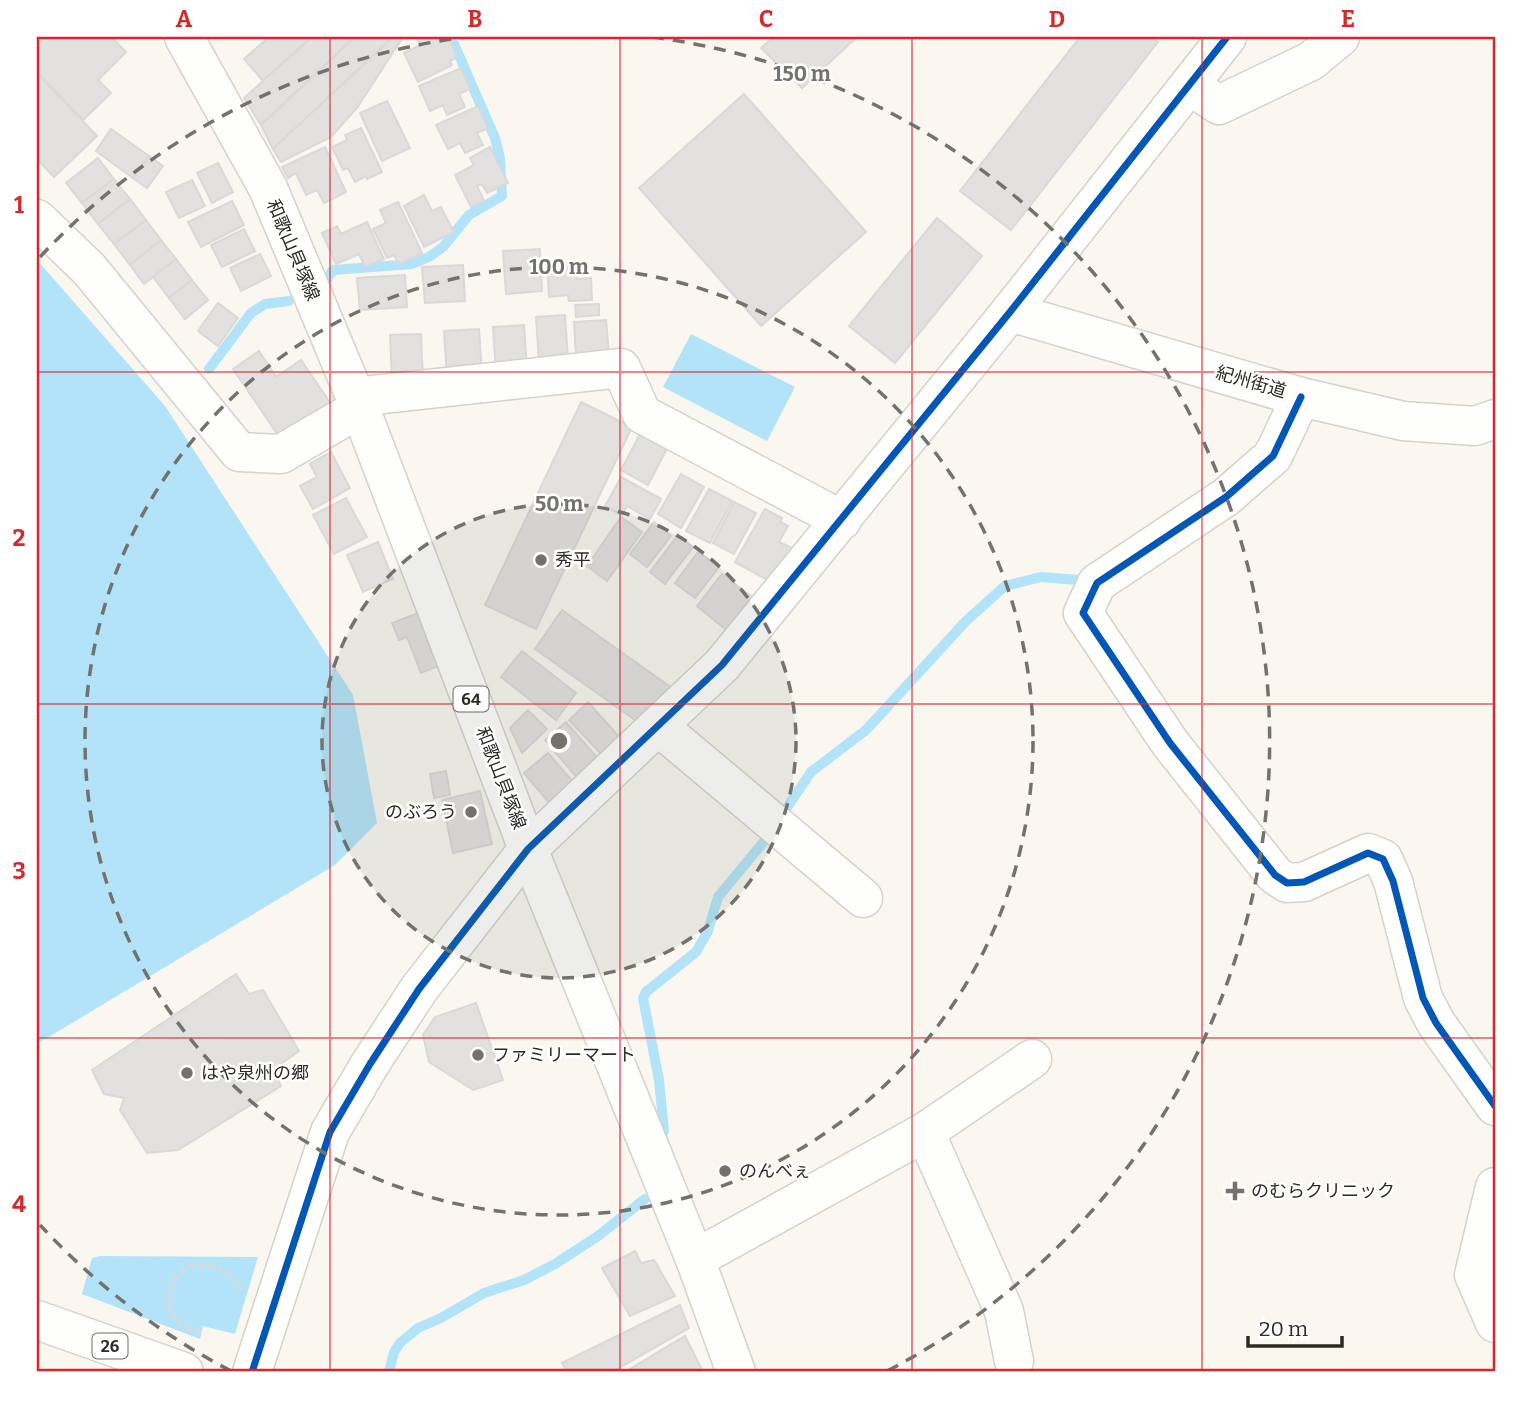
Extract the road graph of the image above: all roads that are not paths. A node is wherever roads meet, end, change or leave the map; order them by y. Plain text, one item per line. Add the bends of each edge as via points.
1 (184, 37) edge
2 (1227, 37) edge
3 (1340, 37) edge
4 (1189, 85) junction
5 (37, 219) edge
6 (1010, 312) junction
7 (1301, 397) junction
8 (357, 402) junction
9 (1495, 419) edge
10 (842, 520) junction
11 (658, 726) junction
12 (528, 849) junction
13 (863, 898) dead end
14 (1032, 1059) dead end
15 (1495, 1105) edge
16 (925, 1132) junction
17 (1495, 1187) edge
18 (695, 1259) junction
19 (37, 1320) edge
20 (1495, 1323) edge
21 (1014, 1362) dead end
22 (184, 1372) edge
23 (252, 1372) edge
24 (736, 1372) edge

1 - 8 main road, 和歌山貝塚線 / 64 via 268,188
2 - 4 main road
3 - 4 main road via 1311,61 1219,105
4 - 6 main road
5 - 8 main road via 89,269 239,452 281,454
6 - 7 main road, 紀州街道
6 - 10 main road
7 - 9 main road, 紀州街道 via 1403,421 1475,426
7 - 15 main road via 1273,456 1226,497 1097,583 1083,613 1170,743 1275,875 1287,883 1304,883 1368,853 1383,859 1393,881 1423,998
8 - 10 main road via 621,368 642,414
8 - 12 main road, 和歌山貝塚線 / 64
10 - 11 main road via 722,665
11 - 12 main road
11 - 13 main road
12 - 18 main road, 和歌山貝塚線 / 64
12 - 23 main road via 419,989 330,1132
14 - 16 main road
16 - 18 main road
16 - 21 main road via 1004,1311
17 - 20 main road via 1474,1275
18 - 24 main road, 和歌山貝塚線 / 64
19 - 22 main road, 26

